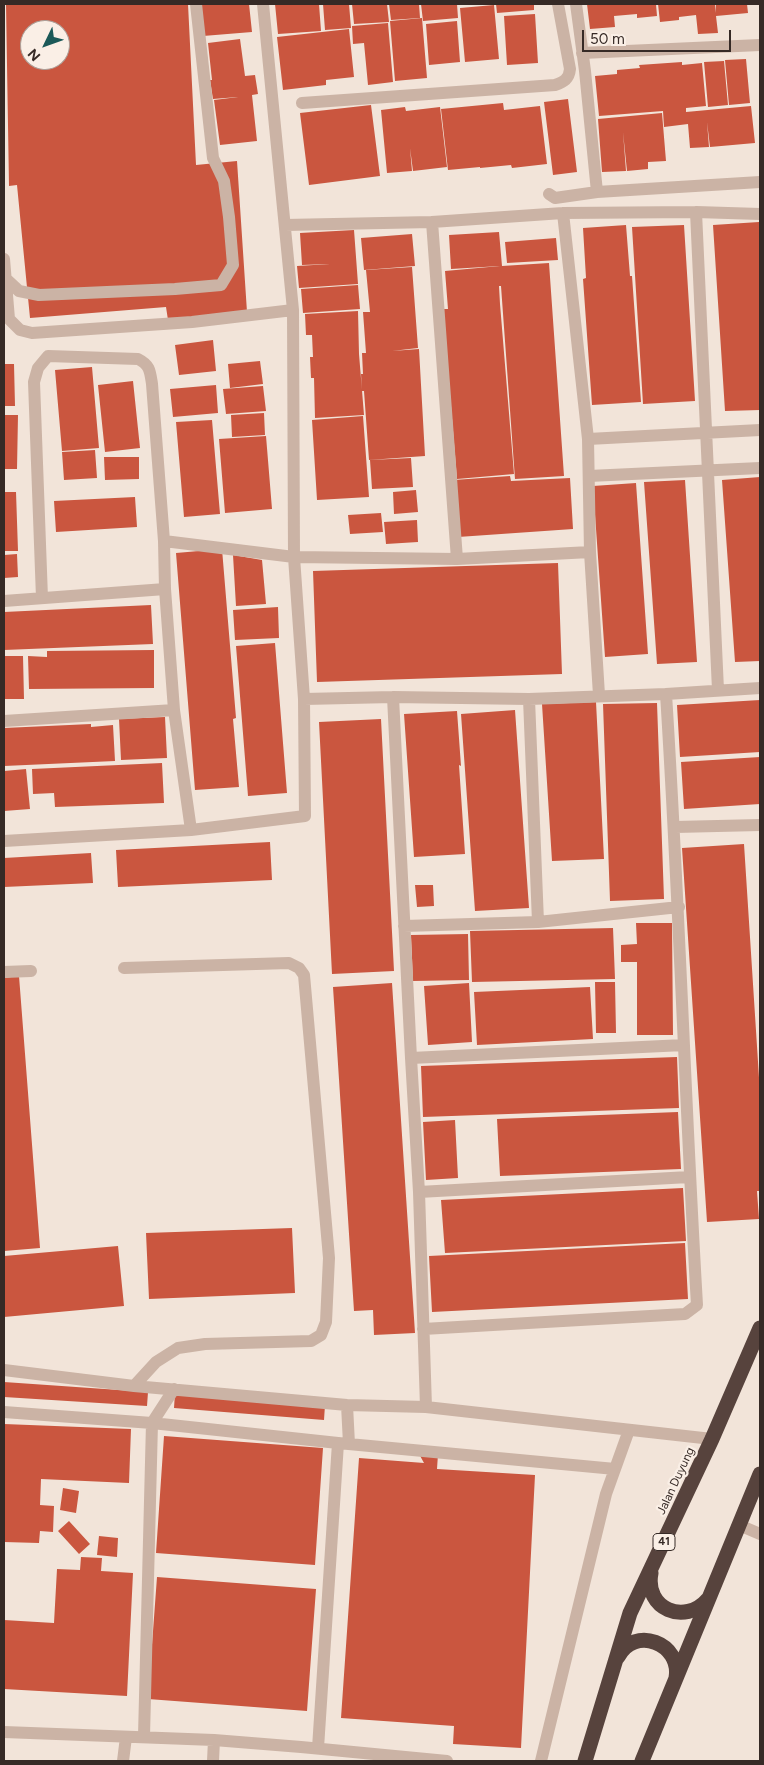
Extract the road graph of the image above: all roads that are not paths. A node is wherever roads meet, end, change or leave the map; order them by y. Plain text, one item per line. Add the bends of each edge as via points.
1 (196, 4) edge
2 (263, 4) edge
3 (558, 4) edge
4 (576, 4) edge
5 (760, 45) edge
6 (582, 53) junction
7 (302, 103) dead end
8 (760, 182) edge
9 (597, 192) junction
10 (549, 194) dead end
11 (696, 212) junction
12 (564, 213) junction
13 (760, 214) edge
14 (432, 222) junction
15 (285, 225) junction
16 (4, 259) edge
17 (6, 278) junction
18 (293, 310) junction
19 (760, 430) edge
20 (706, 431) junction
21 (588, 439) junction
22 (760, 468) edge
23 (708, 470) junction
24 (589, 476) junction
25 (164, 541) junction
26 (590, 552) junction
27 (294, 557) junction
28 (457, 559) junction
29 (165, 589) junction
30 (42, 598) junction
31 (4, 600) edge
32 (760, 688) edge
33 (718, 690) junction
34 (666, 694) junction
35 (599, 695) junction
36 (393, 697) junction
37 (304, 698) junction
38 (529, 699) junction
39 (174, 710) junction
40 (4, 722) edge
41 (760, 825) edge
42 (675, 827) junction
43 (191, 830) junction
44 (4, 841) edge
45 (679, 907) junction
46 (538, 922) junction
47 (404, 926) junction
48 (124, 968) dead end
49 (32, 971) dead end
50 (4, 972) edge
51 (684, 1045) junction
52 (411, 1058) junction
53 (689, 1177) junction
54 (419, 1192) junction
55 (760, 1328) edge
56 (423, 1329) junction
57 (4, 1370) edge
58 (134, 1386) junction
59 (174, 1389) junction
60 (347, 1405) junction
61 (426, 1407) junction
62 (4, 1412) edge
63 (152, 1423) junction
64 (629, 1430) junction
65 (712, 1439) junction
66 (344, 1444) junction
67 (615, 1469) junction
68 (760, 1474) edge
69 (739, 1525) junction
70 (760, 1534) edge
71 (651, 1570) junction
72 (711, 1590) junction
73 (616, 1663) junction
74 (675, 1682) junction
75 (4, 1732) edge
76 (144, 1736) junction
77 (126, 1738) junction
78 (214, 1740) junction
79 (318, 1748) junction
80 (123, 1761) edge
81 (213, 1761) edge
82 (447, 1761) edge
83 (541, 1761) edge
84 (585, 1761) edge
85 (642, 1761) edge

1 - 17 street via 213,158 224,182 229,217 233,265 221,285 39,295 20,291
2 - 15 street
3 - 7 street via 570,70 564,82
4 - 6 street
5 - 6 street
6 - 9 street
8 - 9 street
9 - 10 street via 555,198
11 - 12 street
11 - 13 street
11 - 20 street
12 - 14 street
12 - 21 street
14 - 15 street
14 - 28 street
15 - 18 street
16 - 17 street
17 - 18 street via 9,319 20,330 32,334 192,322
18 - 27 street
19 - 20 street
20 - 21 street
20 - 23 street
21 - 24 street
22 - 23 street
23 - 24 street
23 - 33 street
24 - 26 street
25 - 27 street
25 - 29 street
25 - 30 street via 150,368 138,359 48,356 38,368 34,382
26 - 28 street
26 - 35 street
27 - 28 street
27 - 37 street
29 - 30 street
29 - 39 street
30 - 31 street
32 - 33 street
33 - 34 street
34 - 35 street
34 - 42 street
35 - 38 street
36 - 37 street
36 - 38 street
36 - 47 street
37 - 43 street via 305,816
38 - 46 street
39 - 40 street
39 - 43 street
41 - 42 street
42 - 45 street
43 - 44 street
45 - 46 street
45 - 51 street
46 - 47 street
47 - 52 street
48 - 58 street via 289,962 304,975 330,1258 326,1322 320,1335 311,1341 205,1344 178,1348 156,1362
49 - 50 street
51 - 52 street
51 - 53 street
52 - 54 street
53 - 54 street
53 - 56 street via 697,1305 685,1314
54 - 56 street
55 - 65 highway, Jalan Duyung / 41
56 - 61 street
57 - 58 street
58 - 59 street
59 - 60 street
59 - 63 street
60 - 61 street
60 - 66 street
61 - 64 street
62 - 63 street
63 - 66 street
63 - 76 street
64 - 65 street
64 - 67 street
65 - 71 highway, Jalan Duyung / 41
66 - 67 street
66 - 79 street
67 - 83 street via 606,1494
68 - 69 highway
69 - 70 street
69 - 72 highway
71 - 72 highway via 653,1595 671,1612 681,1613 700,1607
71 - 73 highway, Jalan Duyung / 41 via 630,1613
72 - 74 highway
73 - 74 highway via 627,1646 636,1641 657,1642 672,1654 677,1672
73 - 84 highway, Jalan Duyung / 41
74 - 85 highway
75 - 77 street
76 - 77 street
76 - 78 street
77 - 80 street
78 - 79 street
78 - 81 street
79 - 82 street

